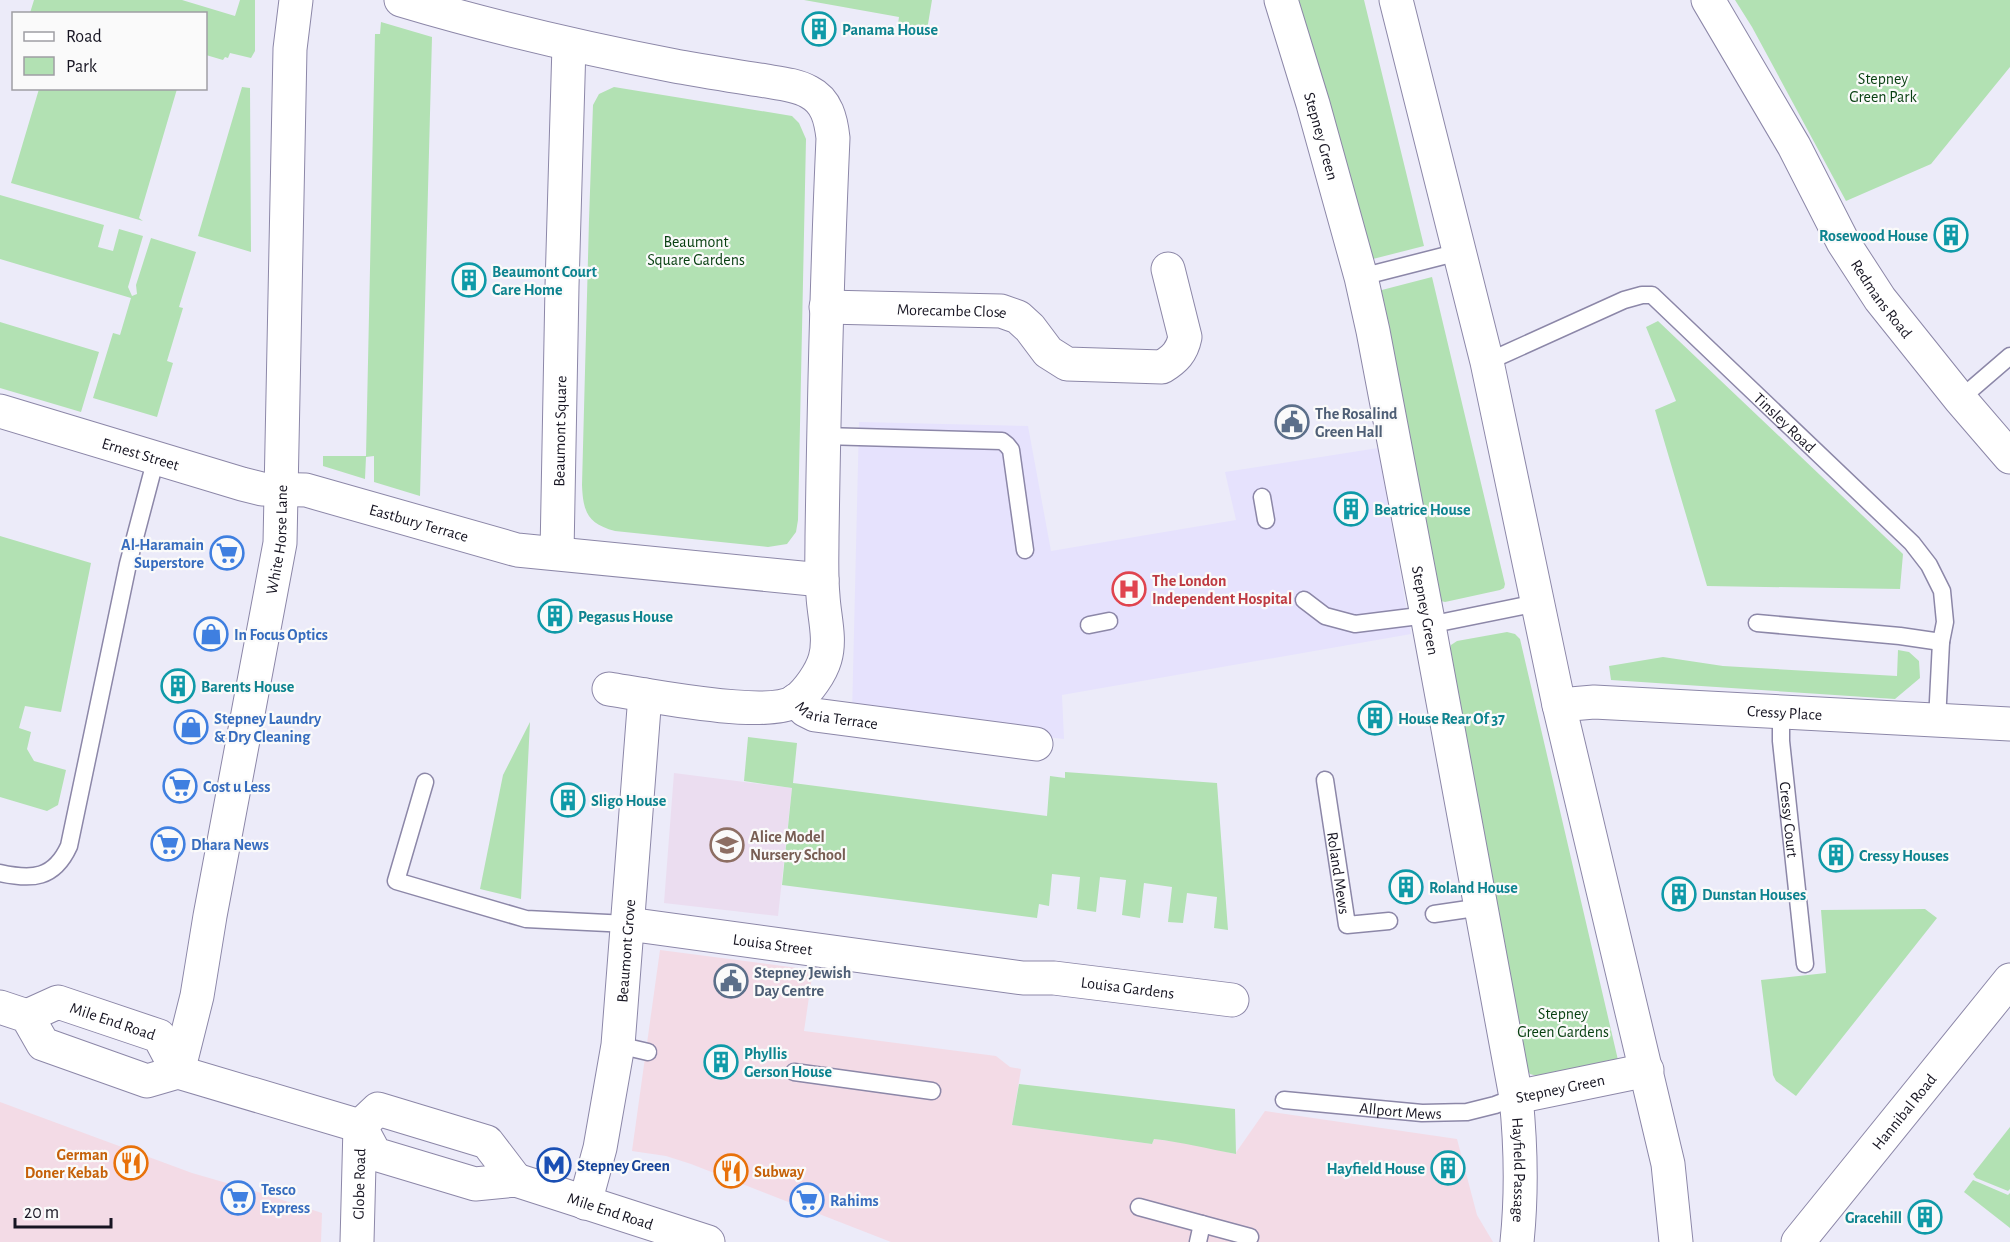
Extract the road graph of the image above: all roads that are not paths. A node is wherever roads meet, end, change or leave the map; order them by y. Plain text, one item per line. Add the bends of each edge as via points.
1 (296, 0) edge
2 (401, 0) edge
3 (1281, 0) edge
4 (1396, 0) edge
5 (1708, 0) edge
6 (569, 45) junction
7 (1459, 252) junction
8 (1168, 269) dead end
9 (1361, 277) junction
10 (826, 307) junction
11 (2010, 356) edge
12 (1487, 362) junction
13 (1960, 399) junction
14 (0, 411) edge
15 (823, 436) junction
16 (2010, 457) edge
17 (156, 458) junction
18 (283, 489) junction
19 (1262, 497) dead end
20 (1266, 520) dead end
21 (1025, 550) dead end
22 (557, 553) junction
23 (822, 580) junction
24 (1304, 600) dead end
25 (1537, 603) junction
26 (1428, 620) junction
27 (1109, 621) dead end
28 (1757, 623) dead end
29 (1089, 626) dead end
30 (1941, 642) junction
31 (609, 689) dead end
32 (645, 694) junction
33 (796, 700) junction
34 (1559, 705) junction
35 (1780, 712) junction
36 (1937, 721) junction
37 (2010, 724) edge
38 (1036, 744) dead end
39 (1325, 780) dead end
40 (424, 782) dead end
41 (0, 873) edge
42 (1482, 907) junction
43 (1434, 914) dead end
44 (1389, 921) dead end
45 (628, 924) junction
46 (1805, 964) dead end
47 (1023, 978) joint
48 (2010, 980) edge
49 (1232, 1000) dead end
50 (14, 1011) edge
51 (1647, 1070) junction
52 (178, 1072) junction
53 (794, 1072) dead end
54 (932, 1091) dead end
55 (1516, 1097) junction
56 (1284, 1100) dead end
57 (360, 1126) junction
58 (516, 1180) junction
59 (585, 1203) junction
60 (1139, 1207) dead end
61 (1202, 1224) junction
62 (1250, 1237) dead end
63 (357, 1242) edge
64 (708, 1242) edge
65 (1198, 1242) edge
66 (1517, 1242) edge
67 (1676, 1242) edge
68 (1798, 1242) edge

1 - 18 main road, White Horse Lane via 290,49
2 - 6 main road
3 - 9 main road, Stepney Green
4 - 7 main road
5 - 13 main road, Redmans Road via 1794,146 1849,252 1880,299
6 - 10 main road via 792,86 810,92 823,103 833,138
6 - 22 main road, Beaumont Square
7 - 9 lane
7 - 12 main road
8 - 10 main road, Morecambe Close via 1185,337 1175,358 1162,367 1067,364 1048,352 1018,318 1001,311
9 - 26 main road, Stepney Green
10 - 15 main road
11 - 13 lane
12 - 25 main road
12 - 30 lane, Tinsley Road via 1624,300 1652,296 1912,543 1942,591 1945,622
13 - 16 main road, Redmans Road
14 - 17 main road, Ernest Street
15 - 21 lane via 1002,441 1011,450
15 - 23 main road
17 - 18 main road, Ernest Street via 262,489
17 - 41 lane via 128,564 69,846 62,860 43,874
18 - 22 main road, Eastbury Terrace via 306,490 509,549
18 - 52 main road, White Horse Lane via 280,543 269,608 197,996
19 - 20 lane
22 - 23 main road
23 - 33 main road via 825,659 811,685
24 - 26 lane via 1325,616 1355,624
25 - 26 lane
25 - 34 main road
26 - 42 main road, Stepney Green
27 - 29 lane
28 - 30 lane
30 - 36 lane, Tinsley Road
31 - 32 main road, Maria Terrace
32 - 33 main road, Maria Terrace via 760,709
32 - 45 main road, Beaumont Grove
33 - 38 main road, Maria Terrace via 815,715
34 - 35 main road, Cressy Place via 1594,702
34 - 51 main road
35 - 36 main road, Cressy Place
35 - 46 lane, Cressy Court
36 - 37 main road, Cressy Place
39 - 44 lane, Roland Mews via 1347,925
40 - 45 lane via 396,881 526,919
42 - 43 lane
42 - 55 main road, Stepney Green
45 - 47 main road, Louisa Street
45 - 59 main road, Beaumont Grove via 633,1049
47 - 49 main road, Louisa Gardens via 1054,978
48 - 68 main road, Hannibal Road
50 - 52 main road, Mile End Road via 43,1044 53,1048 147,1081
50 - 52 main road, Mile End Road via 58,1002 159,1036
51 - 55 main road, Stepney Green
51 - 67 main road via 1668,1164
52 - 57 main road
53 - 54 lane
55 - 56 lane, Allport Mews via 1467,1112 1422,1113
55 - 66 main road, Hayfield Passage via 1521,1185
57 - 58 main road, Mile End Road via 375,1154 475,1184
57 - 58 main road via 378,1109 488,1142
57 - 63 main road, Globe Road
58 - 59 main road, Mile End Road
59 - 64 main road, Mile End Road
60 - 61 lane
61 - 62 lane
61 - 65 lane

